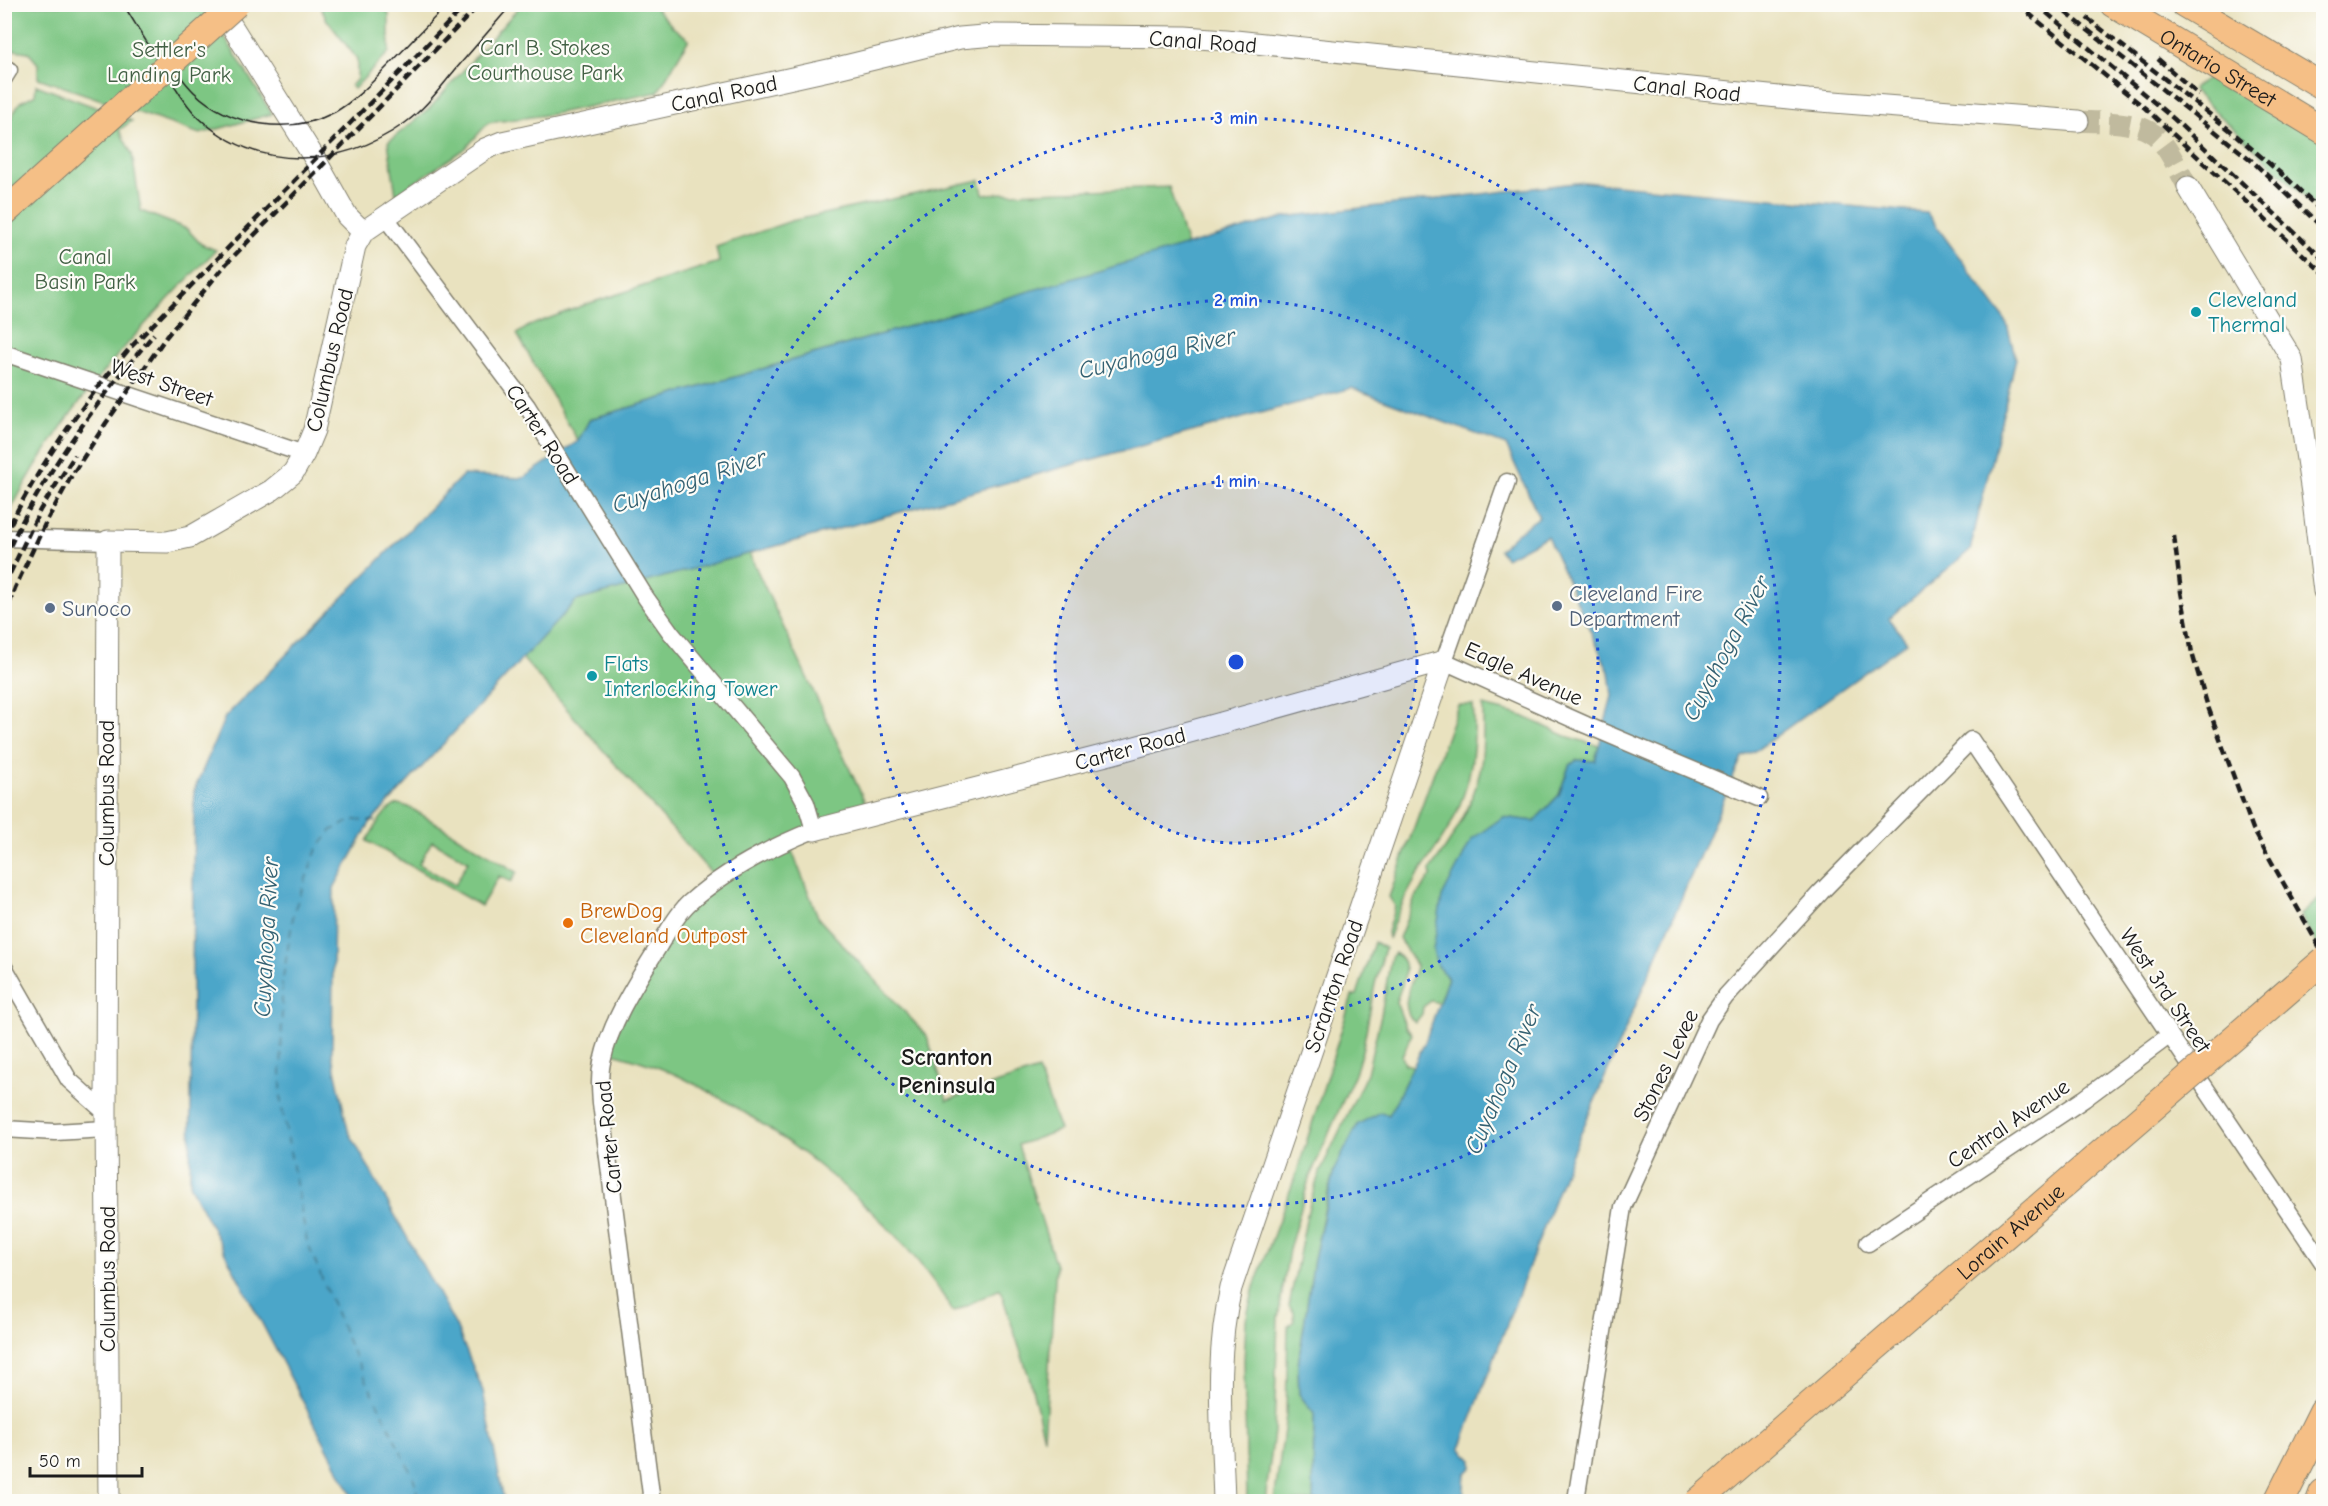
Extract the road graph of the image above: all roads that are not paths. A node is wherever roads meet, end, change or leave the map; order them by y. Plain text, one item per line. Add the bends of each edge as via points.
1 (218, 4) edge
2 (236, 4) edge
3 (2113, 4) edge
4 (2184, 4) edge
5 (2324, 87) edge
6 (2078, 121) tunnel mouth
7 (2324, 131) edge
8 (2188, 187) tunnel mouth
9 (4, 213) edge
10 (386, 218) junction
11 (363, 232) junction
12 (4, 352) edge
13 (304, 454) junction
14 (1507, 482) dead end
15 (4, 538) edge
16 (108, 541) junction
17 (2324, 591) edge
18 (1444, 661) junction
19 (1971, 740) joint
20 (1759, 798) dead end
21 (814, 830) junction
22 (2324, 960) edge
23 (4, 967) edge
24 (2170, 1035) junction
25 (106, 1121) junction
26 (4, 1129) edge
27 (1868, 1243) dead end
28 (2324, 1264) edge
29 (2324, 1412) edge
30 (2324, 1494) edge
31 (1576, 1500) dead end
32 (109, 1502) edge
33 (652, 1502) edge
34 (1224, 1502) edge
35 (1697, 1502) edge
36 (2279, 1502) edge
37 (2321, 1502) edge

1 - 11 street via 347,216
2 - 9 main road, bridge
3 - 7 main road, Ontario Street
4 - 5 main road, Ontario Street
6 - 10 street, Canal Road via 1808,100 1226,40 995,35 960,38 502,142 485,149
8 - 17 street via 2292,359
10 - 11 street, Canal Road
10 - 21 street, Carter Road via 528,406 671,633 792,777
11 - 13 street, Columbus Road via 355,246 314,429
12 - 13 street, West Street
13 - 16 street, Columbus Road via 293,473 272,490 190,537 167,542
14 - 18 street, Scranton Road
15 - 16 street
16 - 25 street, Columbus Road
18 - 20 street, Eagle Avenue
18 - 21 street, Carter Road via 1114,753
18 - 34 street, Scranton Road via 1231,1288 1221,1348
19 - 24 street, West 3rd Street
19 - 31 street, Stones Levee via 1821,892 1726,996 1709,1020 1623,1207
21 - 33 street, Carter Road via 746,861 688,904 616,1021 602,1061 601,1103
22 - 35 main road, Lorain Avenue, bridge
23 - 25 street via 69,1080
24 - 27 street, Central Avenue via 2084,1099
24 - 28 street, West 3rd Street
25 - 26 street via 54,1132
25 - 32 street, Columbus Road
29 - 36 highway
30 - 37 highway

